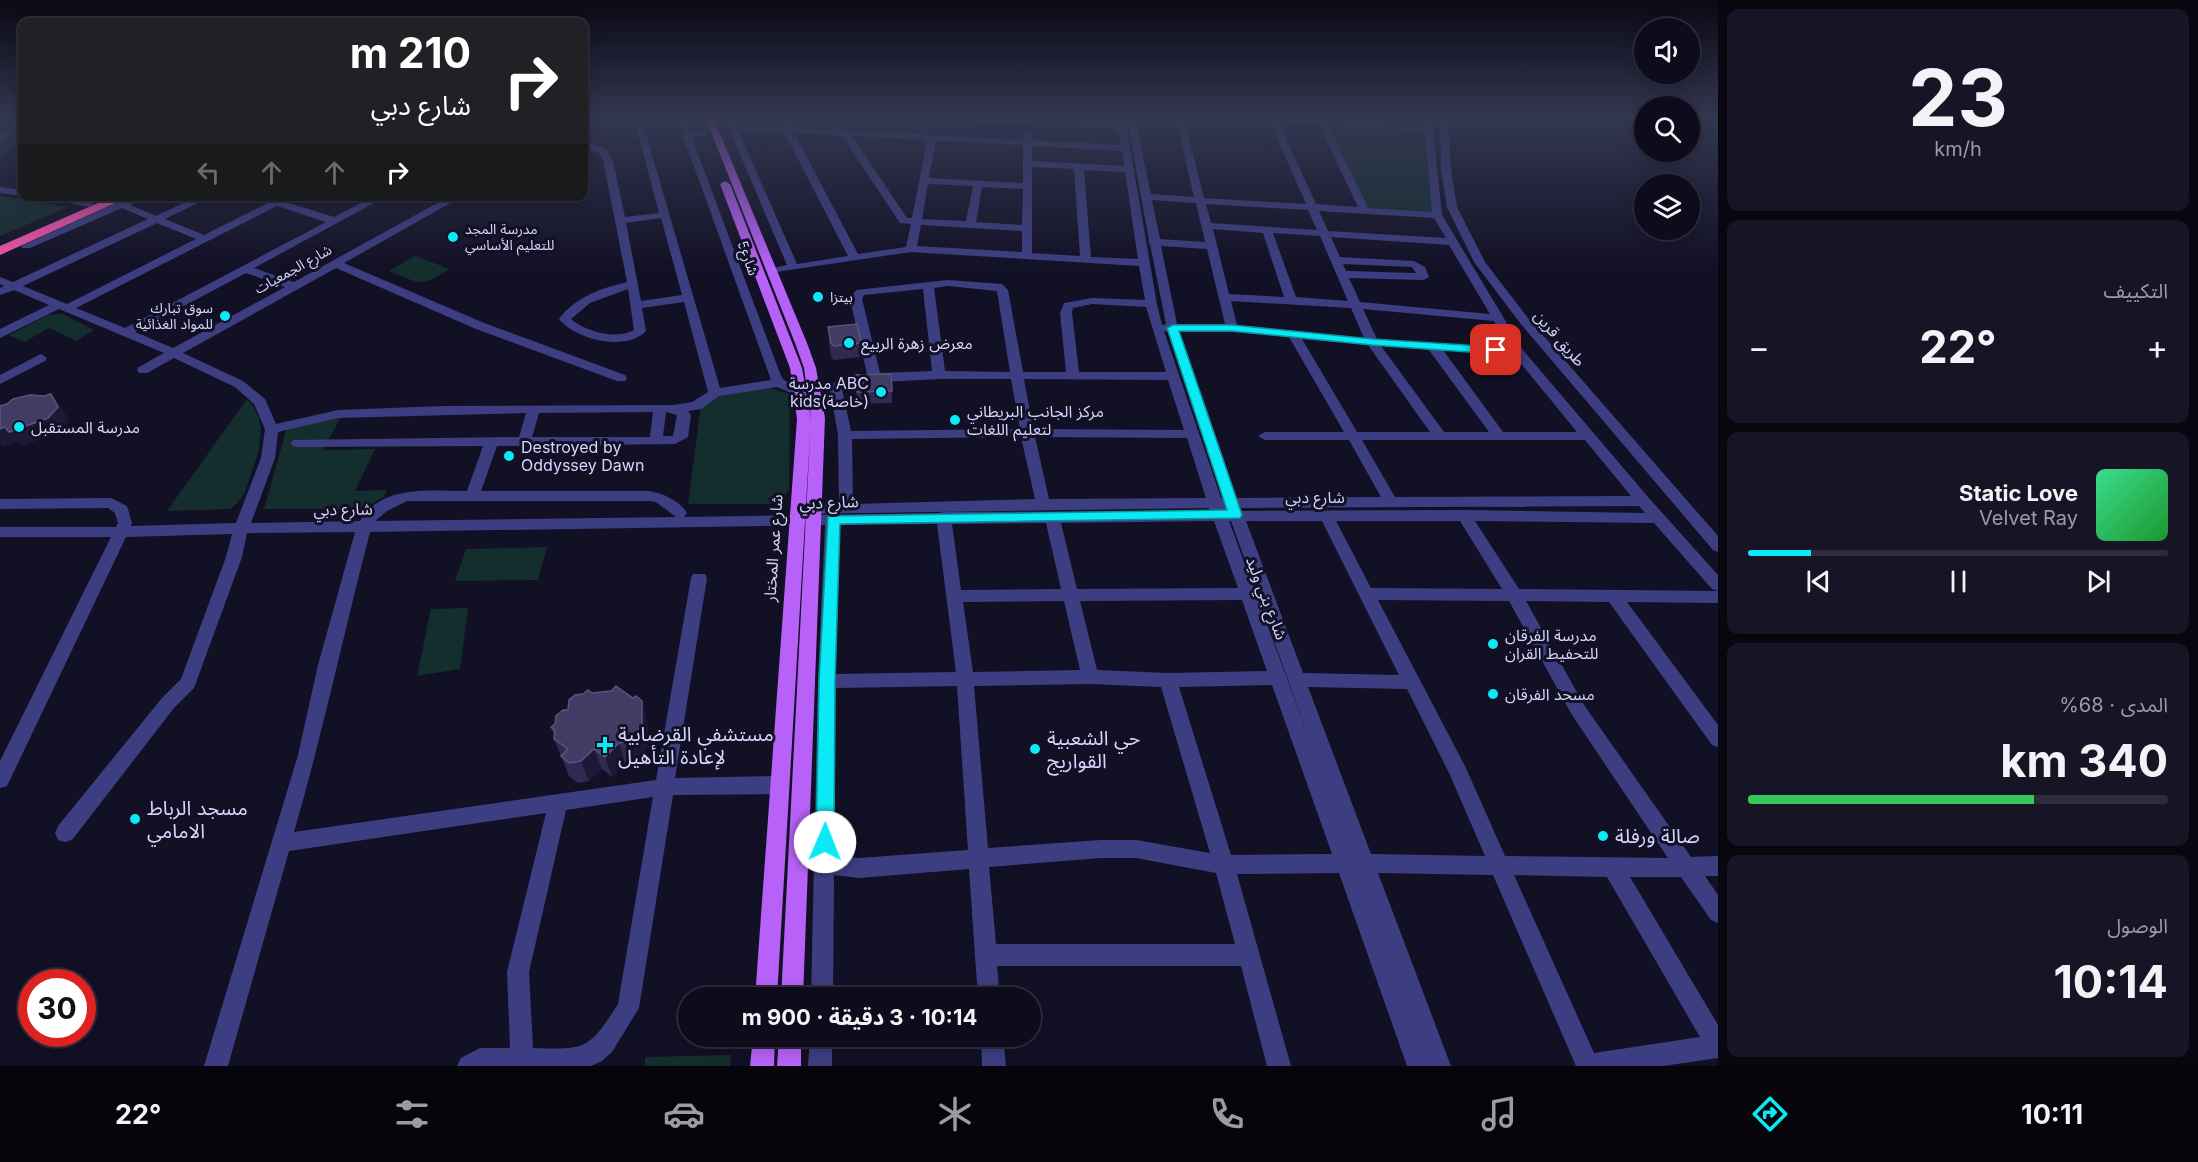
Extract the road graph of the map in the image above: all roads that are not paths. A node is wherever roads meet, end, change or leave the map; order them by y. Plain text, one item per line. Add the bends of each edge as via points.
1 (609, 169) edge
2 (652, 169) edge
3 (699, 169) edge
4 (722, 169) edge
5 (726, 169) edge
6 (750, 169) edge
7 (809, 169) edge
8 (869, 169) edge
9 (926, 169) edge
10 (1028, 169) edge
11 (1078, 169) edge
12 (1123, 169) edge
13 (1129, 169) joint
14 (1139, 169) edge
15 (1192, 169) edge
16 (1295, 169) edge
17 (1345, 169) edge
18 (1433, 169) edge
19 (1447, 169) edge
20 (924, 181) junction
21 (978, 184) junction
22 (1028, 186) junction
23 (0, 190) edge
24 (18, 192) edge
25 (1147, 197) junction
26 (1200, 200) junction
27 (71, 201) edge
28 (96, 201) edge
29 (124, 201) edge
30 (196, 201) edge
31 (270, 201) edge
32 (373, 201) edge
33 (451, 201) edge
34 (457, 201) edge
35 (276, 203) junction
36 (89, 204) junction
37 (1312, 207) junction
38 (1364, 210) junction
39 (664, 215) junction
40 (1437, 215) junction
41 (155, 220) junction
42 (335, 221) junction
43 (619, 221) junction
44 (916, 221) junction
45 (970, 224) junction
46 (1207, 226) junction
47 (1028, 228) junction
48 (1267, 230) junction
49 (1323, 233) junction
50 (204, 239) junction
51 (1153, 242) junction
52 (1453, 242) junction
53 (0, 243) edge
54 (26, 246) dead end
55 (1211, 246) junction
56 (911, 249) junction
57 (0, 251) edge
58 (1027, 255) junction
59 (855, 258) junction
60 (1086, 258) junction
61 (1336, 260) junction
62 (340, 261) junction
63 (1144, 262) junction
64 (793, 267) junction
65 (245, 269) junction
66 (773, 271) junction
67 (1342, 274) junction
68 (0, 280) edge
69 (633, 284) junction
70 (928, 285) junction
71 (294, 286) junction
72 (5, 294) edge
73 (1224, 297) junction
74 (688, 298) junction
75 (1291, 300) junction
76 (1151, 304) junction
77 (636, 305) junction
78 (1356, 305) junction
79 (63, 306) junction
80 (1497, 318) junction
81 (1165, 328) junction
82 (1232, 328) junction
83 (126, 332) junction
84 (0, 334) edge
85 (1294, 335) junction
86 (1372, 342) junction
87 (1432, 346) junction
88 (174, 352) junction
89 (1518, 352) junction
90 (41, 358) dead end
91 (143, 370) dead end
92 (874, 375) junction
93 (939, 375) junction
94 (1073, 375) junction
95 (1016, 376) junction
96 (1173, 376) junction
97 (621, 378) dead end
98 (0, 380) edge
99 (778, 383) junction
100 (715, 393) junction
101 (801, 393) junction
102 (668, 409) junction
103 (534, 410) junction
104 (272, 429) junction
105 (1027, 433) junction
106 (1191, 434) junction
107 (845, 435) junction
108 (1265, 436) dead end
109 (1499, 436) junction
110 (1590, 436) junction
111 (1353, 437) junction
112 (1441, 437) junction
113 (656, 441) junction
114 (524, 442) junction
115 (298, 443) dead end
116 (491, 443) junction
117 (472, 496) junction
118 (1643, 501) junction
119 (1391, 503) junction
120 (0, 504) edge
121 (1216, 509) junction
122 (1047, 510) junction
123 (1234, 510) junction
124 (680, 513) junction
125 (840, 514) junction
126 (814, 515) junction
127 (1326, 515) junction
128 (1464, 515) junction
129 (798, 516) junction
130 (944, 518) junction
131 (1658, 518) junction
132 (366, 522) junction
133 (242, 523) junction
134 (0, 524) edge
135 (123, 528) junction
136 (0, 532) edge
137 (1718, 546) edge
138 (699, 578) dead end
139 (1718, 585) edge
140 (1247, 594) junction
141 (1368, 594) junction
142 (1514, 595) junction
143 (953, 596) junction
144 (1069, 596) junction
145 (1613, 596) junction
146 (1718, 597) edge
147 (1090, 677) junction
148 (965, 678) junction
149 (1277, 678) junction
150 (1168, 680) junction
151 (1298, 680) junction
152 (827, 681) junction
153 (1412, 682) junction
154 (1718, 739) edge
155 (0, 780) edge
156 (780, 785) junction
157 (665, 787) junction
158 (558, 802) junction
159 (66, 833) dead end
160 (280, 843) junction
161 (977, 859) junction
162 (1353, 862) junction
163 (1499, 864) junction
164 (825, 865) junction
165 (1224, 865) junction
166 (1718, 866) edge
167 (1688, 867) junction
168 (1613, 868) junction
169 (1718, 913) edge
170 (987, 955) junction
171 (1248, 955) junction
172 (767, 987) edge
173 (793, 987) edge
174 (822, 987) edge
175 (989, 987) edge
176 (1718, 1046) edge
177 (763, 1047) edge
178 (790, 1047) edge
179 (821, 1047) edge
180 (993, 1047) edge
181 (522, 1059) junction
182 (216, 1066) edge
183 (469, 1066) edge
184 (762, 1066) edge
185 (789, 1066) edge
186 (820, 1066) edge
187 (994, 1066) edge
188 (1279, 1066) edge
189 (1419, 1066) edge
190 (1439, 1066) edge
191 (1588, 1066) edge

1 - 43 street
2 - 39 street
3 - 99 street, شارع5
4 - 101 main road, شارع عمر المختار via 788,344
5 - 66 main road
6 - 64 street
7 - 59 street
8 - 44 street via 904,221
9 - 20 street
10 - 22 street
11 - 60 street
12 - 13 street
13 - 63 street, شارع بني وليد
14 - 25 street, شارع بني وليد
15 - 26 street
16 - 37 street
17 - 38 street
18 - 40 street
19 - 137 street, طريق قرين via 1449,198 1456,218 1508,301
20 - 21 street
20 - 44 street
21 - 22 street
21 - 45 street
22 - 47 street
23 - 24 street
25 - 26 street
25 - 51 street, شارع بني وليد
26 - 37 street
26 - 46 street
27 - 36 street
28 - 36 highway
29 - 41 street
29 - 54 street
29 - 57 highway
30 - 41 street
31 - 35 street
32 - 42 street
33 - 62 street, شارع الجمعيات
34 - 62 street via 372,250
35 - 42 street
35 - 50 street
36 - 53 highway
37 - 38 street
37 - 49 street
38 - 40 street
39 - 43 street
39 - 74 street
40 - 52 street
41 - 50 street
41 - 72 street
42 - 65 street
43 - 69 street
44 - 45 street
44 - 56 street
45 - 47 street
46 - 48 street
46 - 55 street
47 - 58 street
48 - 49 street
48 - 75 street
49 - 52 street
49 - 61 street
50 - 79 street
51 - 55 street
51 - 81 street, شارع بني وليد
52 - 80 street
55 - 73 street
56 - 58 street
56 - 59 street
58 - 60 street
59 - 64 street
60 - 63 street
61 - 67 street
61 - 67 street via 1414,264 1420,267 1423,277
62 - 71 street, شارع الجمعيات
62 - 97 street via 480,326
63 - 76 street, شارع بني وليد
64 - 66 street
65 - 71 street
65 - 83 street
66 - 126 main road via 801,343 814,392 818,418
67 - 78 street
68 - 72 street
69 - 77 street
69 - 77 street via 605,291 565,319 575,327 625,338 640,331
70 - 92 street via 863,291 857,295
70 - 93 street
70 - 95 street via 993,284 1000,288
71 - 88 street, شارع الجمعيات
72 - 79 street
73 - 75 street
73 - 82 street
74 - 77 street
74 - 100 street
75 - 78 street
76 - 81 street, شارع بني وليد
76 - 94 street via 1092,301 1068,305
78 - 80 street
78 - 86 street
79 - 83 street
79 - 84 street
80 - 89 street
81 - 82 street
81 - 96 street, شارع بني وليد
81 - 123 street, شارع بني وليد
82 - 85 street
83 - 88 street
85 - 86 street
85 - 111 street
86 - 87 street
86 - 112 street
87 - 89 street
87 - 109 street
88 - 91 street, شارع الجمعيات
88 - 104 street via 251,392 266,411
89 - 110 street
90 - 98 street
92 - 93 street
92 - 107 street via 847,378 837,384
93 - 95 street
94 - 95 street
94 - 96 street
95 - 105 street
96 - 106 street, شارع بني وليد
99 - 100 street
99 - 101 street
100 - 102 street via 699,405
101 - 129 main road, شارع عمر المختار via 803,453
102 - 103 street
102 - 113 street
102 - 113 street via 684,415 681,437
103 - 104 street via 338,414
103 - 114 street
104 - 133 street via 268,458
105 - 106 street
105 - 107 street
105 - 122 street
106 - 121 street, شارع بني وليد
107 - 125 street
108 - 111 street
109 - 110 street
109 - 112 street
110 - 118 street
111 - 112 street
111 - 119 street
113 - 114 street
114 - 116 street
115 - 116 street
116 - 117 street
117 - 124 street via 650,496 660,498
117 - 132 street via 407,496 395,500
118 - 119 street, شارع دبي
118 - 131 street
119 - 123 street, شارع دبي
120 - 135 street via 111,503 122,510
121 - 122 street, شارع دبي
121 - 123 street, شارع دبي
121 - 140 street, شارع بني وليد
122 - 125 street, شارع دبي
122 - 130 street, شارع دبي
122 - 144 street
123 - 127 street, شارع دبي
123 - 151 street, شارع بني وليد
124 - 129 street, شارع دبي
124 - 132 street, شارع دبي
125 - 126 street, شارع دبي
125 - 130 street, شارع دبي
125 - 152 street
126 - 129 street, شارع دبي
126 - 173 main road
127 - 128 street, شارع دبي
127 - 141 street
128 - 131 street, شارع دبي
128 - 142 street
129 - 132 street, شارع دبي
129 - 156 main road, شارع عمر المختار
130 - 143 street
131 - 139 street
132 - 133 street, شارع دبي
132 - 160 street via 307,755
133 - 135 street, شارع دبي
133 - 159 street via 234,557 188,683
134 - 135 street, شارع دبي
135 - 136 street, شارع دبي
135 - 155 street
138 - 157 street
140 - 144 street
140 - 149 street, شارع بني وليد
141 - 142 street
141 - 153 street
142 - 145 street
142 - 167 street via 1578,710
143 - 144 street
143 - 148 street
144 - 147 street
145 - 146 street
145 - 154 street
147 - 148 street
147 - 150 street
148 - 152 street
148 - 161 street
149 - 150 street
149 - 162 street, شارع بني وليد
150 - 165 street
151 - 153 street
151 - 162 street, شارع بني وليد
152 - 164 street
153 - 163 street
156 - 157 street
156 - 172 main road, شارع عمر المختار
157 - 158 street
157 - 181 street via 628,1008 593,1053
158 - 160 street
158 - 181 street via 518,972
160 - 182 street
161 - 164 street via 859,868
161 - 165 street via 1136,849
161 - 170 street
162 - 163 street
162 - 165 street
162 - 189 street, شارع بني وليد
162 - 190 street, شارع بني وليد
163 - 168 street
163 - 191 street
164 - 174 street
165 - 171 street
166 - 167 street
167 - 168 street
167 - 169 street
168 - 176 street
170 - 171 street
170 - 175 street
171 - 188 street
176 - 191 street
177 - 184 main road
178 - 185 main road
179 - 186 street
180 - 187 street
181 - 183 street via 480,1060

